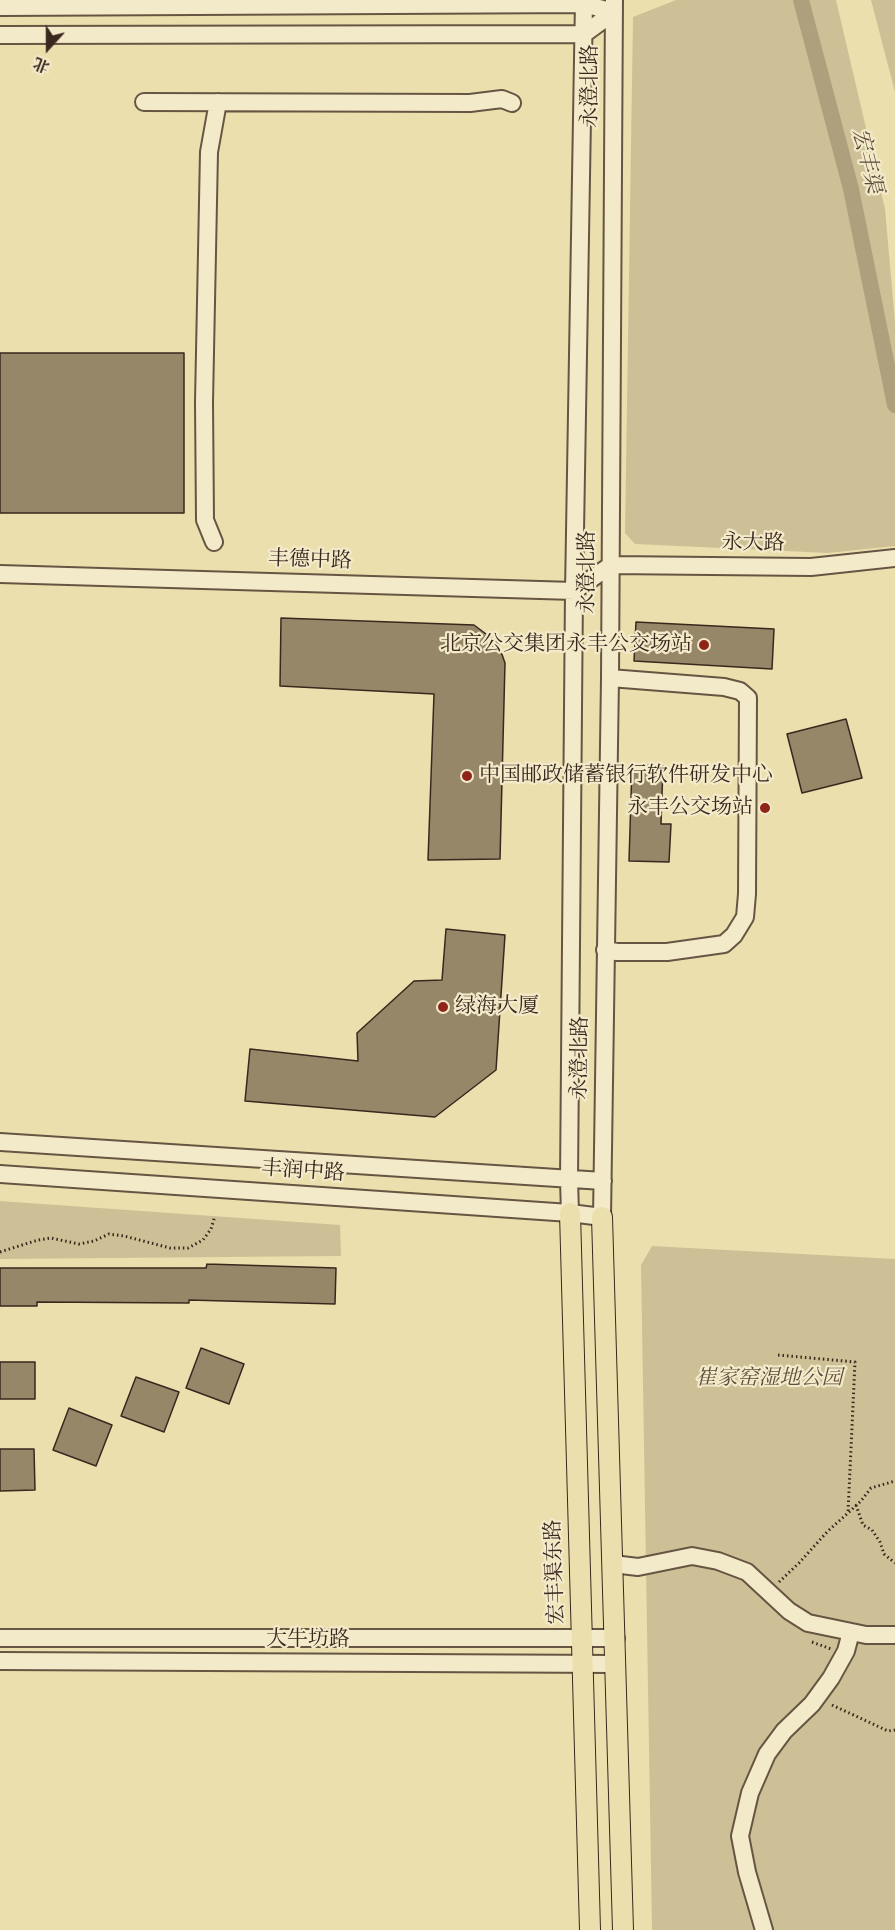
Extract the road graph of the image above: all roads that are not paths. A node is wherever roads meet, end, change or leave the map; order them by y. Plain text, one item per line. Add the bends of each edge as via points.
1 (584, 2) edge
2 (614, 6) edge
3 (0, 7) edge
4 (584, 34) junction
5 (0, 35) edge
6 (144, 102) dead end
7 (218, 102) junction
8 (512, 103) dead end
9 (214, 542) dead end
10 (894, 558) edge
11 (611, 565) junction
12 (0, 574) edge
13 (574, 591) junction
14 (610, 678) junction
15 (605, 950) junction
16 (0, 1142) edge
17 (0, 1174) edge
18 (569, 1180) junction
19 (603, 1181) junction
20 (570, 1213) junction
21 (602, 1217) junction
22 (613, 1564) junction
23 (851, 1632) junction
24 (895, 1635) edge
25 (0, 1638) edge
26 (615, 1638) junction
27 (583, 1639) junction
28 (0, 1661) edge
29 (582, 1664) junction
30 (616, 1664) junction
31 (590, 1930) edge
32 (623, 1930) edge
33 (764, 1930) edge

1 - 2 street
1 - 3 street
1 - 4 street, 永澄北路
2 - 4 street
2 - 11 street, 永澄北路
4 - 5 street
4 - 13 street, 永澄北路
6 - 7 street
7 - 8 street via 471,103 502,99
7 - 9 street via 209,152 204,402 205,520
10 - 11 street, 永大路 via 811,567
11 - 13 street
11 - 14 street, 永澄北路
12 - 13 street, 丰德中路
13 - 18 street, 永澄北路
14 - 15 street, 永澄北路
14 - 15 street via 724,687 740,691 748,698 747,894 745,917 724,944 667,952
15 - 19 street, 永澄北路
16 - 18 street, 丰润中路
17 - 20 street, 丰润中路
18 - 19 street, 丰润中路
18 - 20 street, 永澄北路
19 - 21 street, 永澄北路
20 - 21 street, 丰润中路
20 - 27 main road, 宏丰渠东路
21 - 22 main road
22 - 23 street via 638,1567 692,1556 718,1561 747,1572 808,1623
22 - 26 main road
23 - 24 street
23 - 33 street via 831,1678 767,1754 750,1793 740,1836
25 - 27 street, 大牛坊路
26 - 27 street, 大牛坊路
26 - 30 main road
27 - 29 main road, 宏丰渠东路
28 - 29 street, 大牛坊路
29 - 30 street, 大牛坊路
29 - 31 main road, 宏丰渠东路
30 - 32 main road

